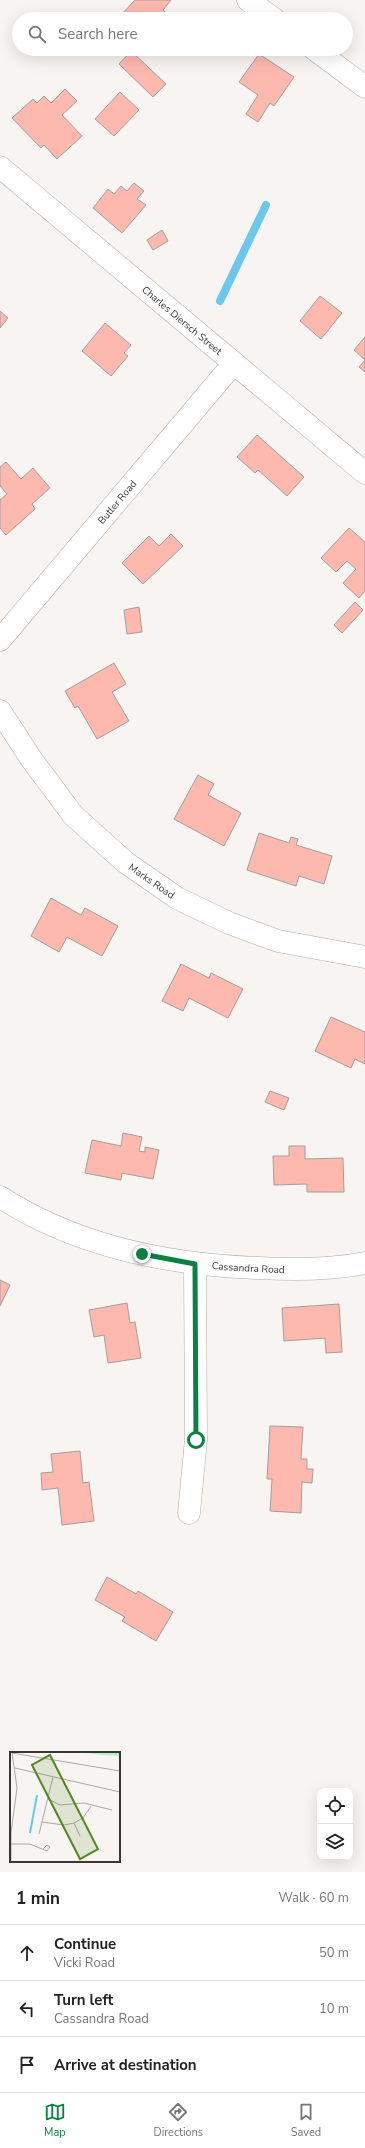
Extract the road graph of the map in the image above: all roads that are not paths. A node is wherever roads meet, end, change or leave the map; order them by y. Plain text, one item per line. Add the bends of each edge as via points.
1 (248, 0) edge
2 (264, 12) edge
3 (323, 56) edge
4 (365, 87) edge
5 (0, 166) edge
6 (234, 363) junction
7 (365, 473) edge
8 (0, 640) edge
9 (0, 711) edge
10 (365, 957) edge
11 (0, 1197) edge
12 (365, 1263) edge
13 (195, 1264) junction
14 (189, 1513) dead end

1 - 2 street
3 - 4 street
5 - 6 street, Charles Diersch Street
6 - 7 street, Charles Diersch Street
6 - 8 street, Butler Road
9 - 10 street, Marks Road via 73,815 125,862 177,898 229,923 278,940
11 - 13 street, Cassandra Road via 24,1212 82,1236 142,1254
12 - 13 street, Cassandra Road via 342,1268 299,1270
13 - 14 street via 196,1440

